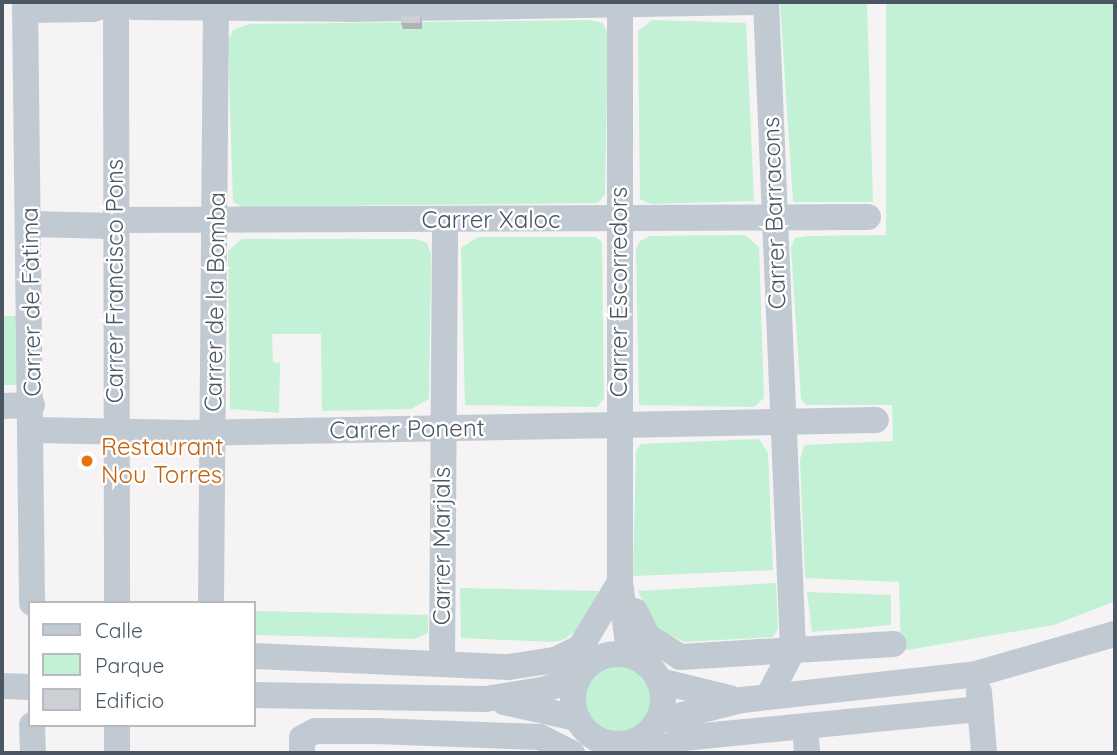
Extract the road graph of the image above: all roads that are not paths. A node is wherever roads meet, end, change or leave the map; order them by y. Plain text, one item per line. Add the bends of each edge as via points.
1 (116, 2) edge
2 (755, 2) edge
3 (766, 2) edge
4 (620, 3) edge
5 (450, 4) edge
6 (216, 5) edge
7 (25, 6) edge
8 (14, 54) edge
9 (868, 217) dead end
10 (775, 218) junction
11 (444, 219) junction
12 (218, 220) junction
13 (620, 220) junction
14 (114, 223) junction
15 (30, 224) junction
16 (2, 406) edge
17 (32, 418) junction
18 (876, 421) dead end
19 (783, 424) junction
20 (619, 425) junction
21 (116, 429) junction
22 (443, 429) junction
23 (213, 430) junction
24 (620, 582) junction
25 (32, 601) edge
26 (117, 601) edge
27 (211, 601) edge
28 (1115, 634) edge
29 (894, 644) dead end
30 (793, 650) junction
31 (256, 656) edge
32 (598, 658) junction
33 (442, 662) junction
34 (652, 672) junction
35 (976, 674) junction
36 (578, 678) junction
37 (2, 686) edge
38 (28, 687) edge
39 (265, 695) edge
40 (755, 699) junction
41 (505, 700) junction
42 (709, 706) junction
43 (981, 709) junction
44 (576, 718) junction
45 (658, 721) junction
46 (32, 727) edge
47 (117, 727) edge
48 (757, 731) junction
49 (464, 734) junction
50 (306, 741) edge
51 (806, 741) edge
52 (600, 747) edge
53 (628, 748) edge
54 (33, 753) edge
55 (117, 753) edge
56 (572, 753) edge
57 (658, 753) edge
58 (984, 753) edge

1 - 6 street via 135,7
1 - 7 street via 93,9
1 - 14 street, Carrer Francisco Pons
2 - 4 street
3 - 10 street, Carrer Barracons
4 - 5 street
4 - 13 street, Carrer Escorredors
5 - 6 street
6 - 12 street, Carrer de la Bomba
7 - 8 street, Carrer de Fàtima
8 - 15 street, Carrer de Fàtima
9 - 10 street, Carrer Xaloc
10 - 13 street, Carrer Xaloc
10 - 19 street, Carrer Barracons
11 - 12 street, Carrer Xaloc
11 - 13 street, Carrer Xaloc
11 - 22 street, Carrer Marjals
12 - 14 street, Carrer Xaloc
12 - 23 street, Carrer de la Bomba
13 - 20 street, Carrer Escorredors
14 - 15 street, Carrer Xaloc
14 - 21 street, Carrer Francisco Pons
15 - 17 street, Carrer de Fàtima
16 - 17 street, Carrer Ponent
17 - 21 street, Carrer Ponent
17 - 25 street, Carrer de Fàtima
18 - 19 street
19 - 20 street, Carrer Ponent
19 - 30 street, Carrer Barracons
20 - 22 street, Carrer Ponent
20 - 24 street, Carrer Escorredors
21 - 23 street, Carrer Ponent
21 - 26 street, Carrer Francisco Pons
22 - 23 street, Carrer Ponent
22 - 33 street, Carrer Marjals
23 - 27 street, Carrer de la Bomba
24 - 30 street via 647,636 680,657
24 - 32 street, Carrer Escorredors
24 - 33 street, Carrer Escorredors via 596,628 575,653 509,667
24 - 34 street, Carrer Escorredors via 627,636
28 - 35 street
29 - 30 street
30 - 40 street
31 - 33 street, Carrer Escorredors
32 - 34 street via 623,654
32 - 36 street
33 - 41 street
34 - 40 street
34 - 45 street via 663,694
35 - 40 street
35 - 43 street
36 - 41 street
36 - 44 street via 573,704
37 - 38 street
39 - 41 street
39 - 50 street
40 - 42 street
41 - 44 street
41 - 49 street
42 - 45 street
42 - 48 street
43 - 51 street
43 - 58 street
44 - 52 street
45 - 53 street
46 - 54 street
47 - 55 street
48 - 51 street
48 - 57 street via 683,738
49 - 50 street
49 - 56 street via 540,737
52 - 53 street

